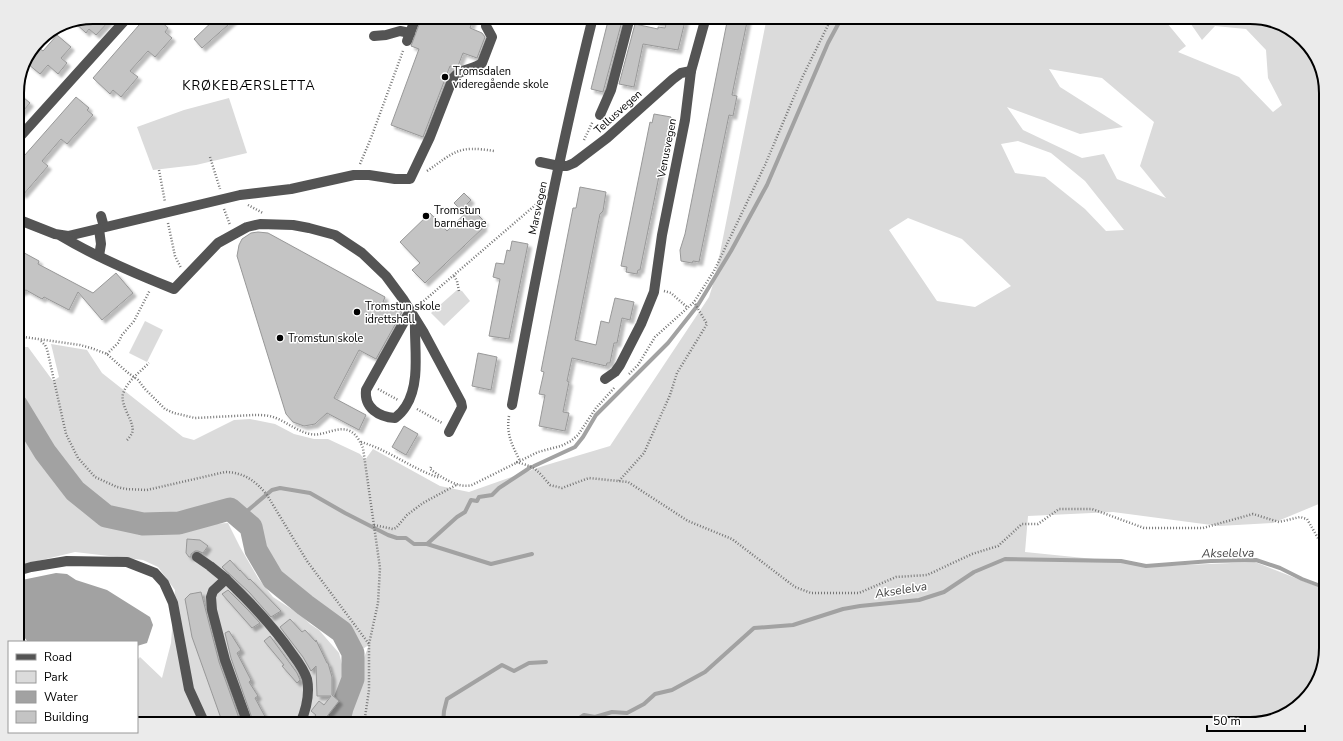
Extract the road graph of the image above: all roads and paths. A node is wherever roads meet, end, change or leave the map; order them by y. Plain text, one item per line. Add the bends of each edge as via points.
1 (122, 24) edge
2 (413, 24) edge
3 (486, 24) edge
4 (591, 24) edge
5 (628, 24) edge
6 (704, 24) edge
7 (829, 24) edge
8 (374, 36) dead end
9 (408, 37) junction
10 (691, 71) junction
11 (600, 115) joint
12 (24, 132) edge
13 (583, 144) dead end
14 (494, 151) dead end
15 (210, 157) dead end
16 (540, 162) dead end
17 (559, 166) junction
18 (159, 170) dead end
19 (354, 175) junction
20 (410, 179) junction
21 (554, 189) junction
22 (236, 196) junction
23 (222, 199) junction
24 (166, 213) junction
25 (101, 216) dead end
26 (24, 223) edge
27 (277, 225) junction
28 (102, 228) junction
29 (233, 235) junction
30 (61, 236) junction
31 (98, 256) junction
32 (187, 276) junction
33 (454, 276) junction
34 (155, 282) junction
35 (656, 286) junction
36 (459, 291) dead end
37 (694, 302) junction
38 (688, 308) junction
39 (413, 316) junction
40 (24, 337) edge
41 (40, 340) junction
42 (107, 354) junction
43 (149, 363) dead end
44 (628, 375) dead end
45 (134, 377) junction
46 (605, 379) dead end
47 (618, 384) dead end
48 (369, 385) junction
49 (407, 404) junction
50 (512, 405) joint
51 (416, 409) dead end
52 (431, 411) dead end
53 (428, 416) junction
54 (442, 423) dead end
55 (450, 432) dead end
56 (127, 440) dead end
57 (361, 442) junction
58 (520, 460) junction
59 (516, 462) junction
60 (431, 467) dead end
61 (444, 479) junction
62 (619, 481) junction
63 (458, 484) junction
64 (374, 525) junction
65 (1319, 540) edge
66 (197, 557) dead end
67 (24, 569) edge
68 (226, 578) junction
69 (369, 644) junction
70 (202, 717) edge
71 (245, 717) edge
72 (302, 717) edge
73 (365, 717) edge

1 - 12 street
2 - 9 street
3 - 20 street via 492,37 482,63 457,73 452,78 430,137
4 - 17 street, Marsvegen
5 - 11 street via 611,90
6 - 10 street, Venusvegen
7 - 37 path via 714,271
8 - 9 street via 400,31
9 - 19 path via 371,138
10 - 17 street, Tellusvegen via 668,83 584,156 571,165
10 - 35 street, Venusvegen via 685,120 660,244
11 - 13 path via 596,116
14 - 20 path via 470,148 457,151
15 - 23 path
16 - 17 street
17 - 21 street, Marsvegen
18 - 24 path
19 - 20 street
19 - 22 street via 291,189
21 - 33 path
21 - 50 street, Marsvegen
22 - 23 street
22 - 27 path via 240,202 269,215
23 - 24 street
23 - 29 path
24 - 28 street via 151,213
24 - 32 path via 175,256
25 - 28 street
26 - 30 street
27 - 29 street via 260,224
27 - 39 street via 309,228 348,242 382,270
28 - 30 street
28 - 31 street
29 - 32 street via 218,243
30 - 31 street
31 - 34 street
32 - 34 street via 174,289
33 - 36 path
33 - 39 path via 429,297
34 - 42 path via 134,322
35 - 38 path via 670,293
35 - 46 street, Venusvegen via 644,318 620,365
37 - 38 path
37 - 62 path via 708,324 677,373 644,453
38 - 44 path via 656,337 638,365
39 - 48 street
39 - 49 street via 415,376
39 - 55 street via 448,385 461,402 462,407
40 - 41 path
41 - 42 path via 80,345
41 - 69 path via 47,350 66,434 78,458 95,477 126,489 147,490 225,472 244,475 260,486 267,495 307,561
42 - 45 path
43 - 45 path
45 - 56 path via 123,396 133,427
45 - 57 path via 165,409 183,416 195,418 263,415 277,418 297,430 310,434 343,429 352,432
47 - 58 path via 571,441
48 - 49 path
48 - 49 street via 365,398 380,416 396,418
50 - 58 path via 507,426 512,445
51 - 53 path
52 - 53 path
53 - 54 path
57 - 61 path
57 - 64 path
58 - 59 path
59 - 62 path via 538,470 550,485 562,488 589,478
59 - 63 path via 472,485
60 - 61 path via 430,469
61 - 63 path
62 - 65 path via 628,482 688,521 732,539 795,587 811,593 859,593 896,577 927,575 972,554 998,546 1022,524 1038,524 1059,509 1092,509 1144,528 1203,528 1253,514 1279,522 1300,517 1307,519
63 - 64 path via 406,515 396,528
64 - 69 path via 380,568 378,603
66 - 68 street
67 - 70 street via 67,561 127,562 156,573 164,583 173,603 189,689
68 - 71 street via 213,591 212,610 225,660
68 - 72 street via 278,634 302,667 308,690
69 - 73 path via 369,690

